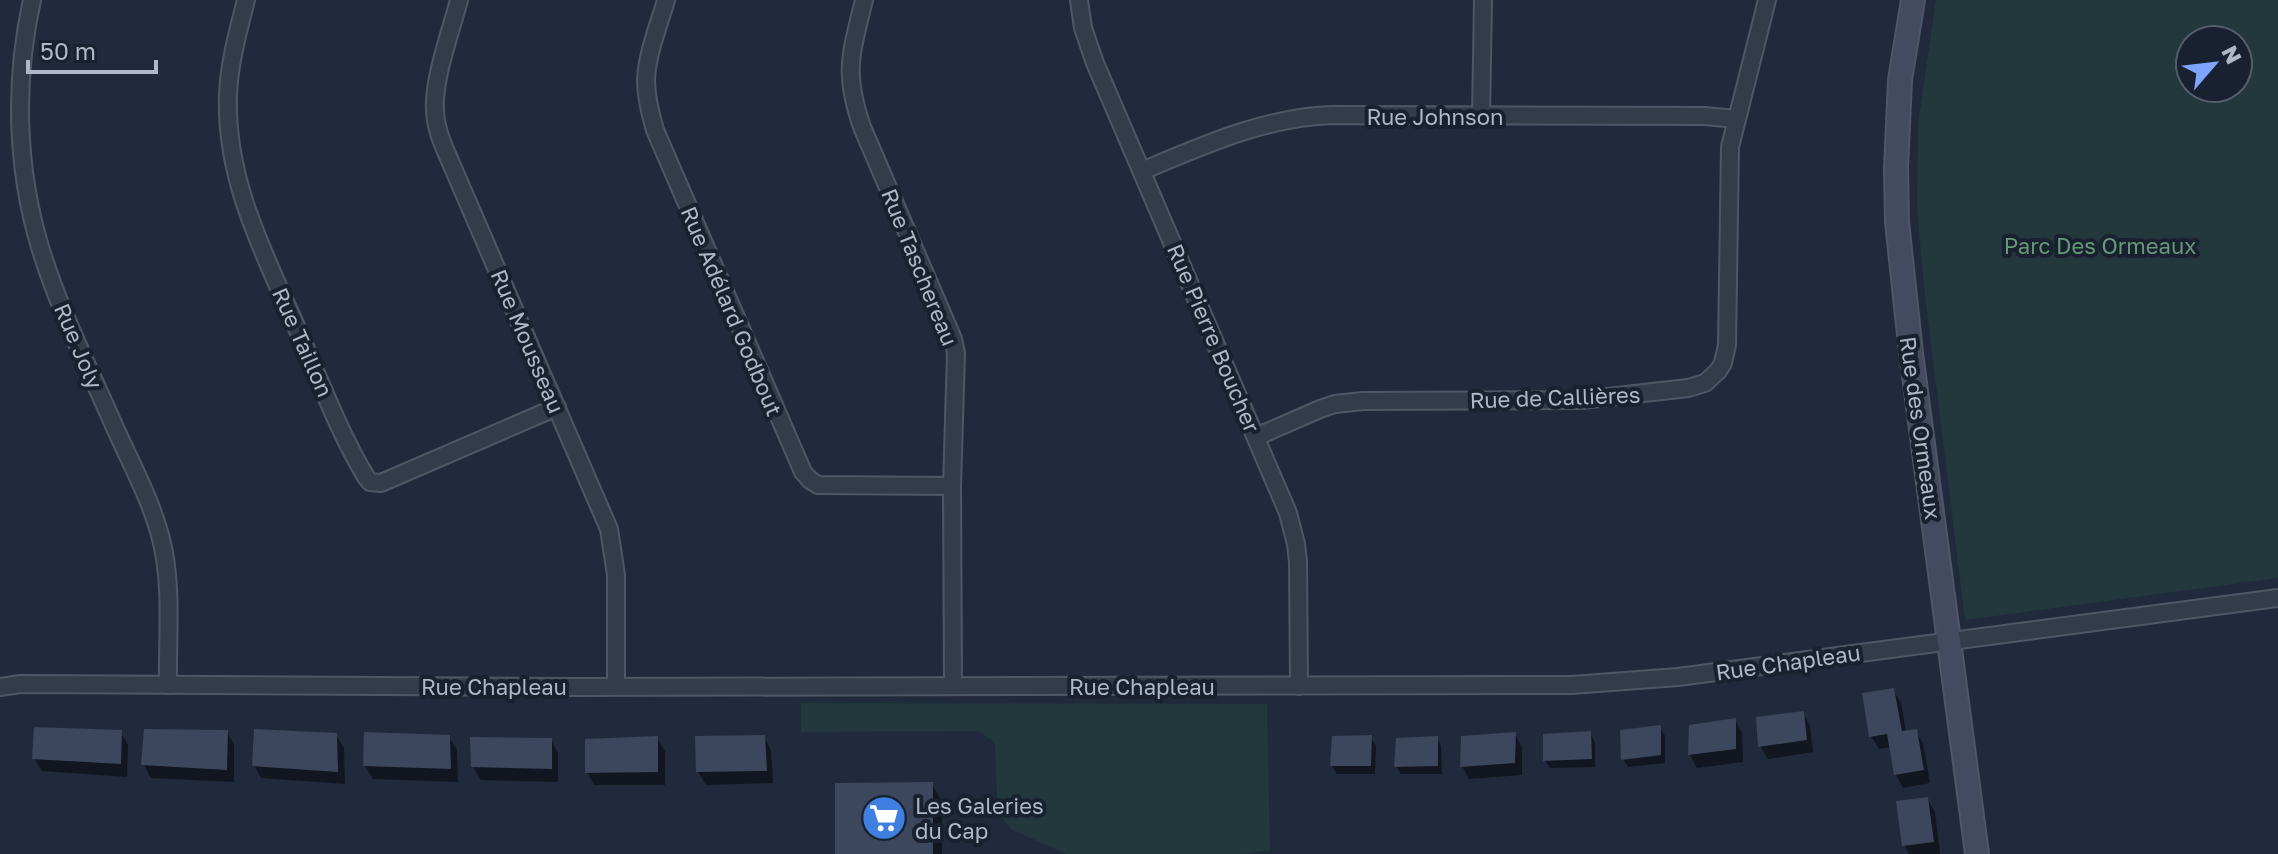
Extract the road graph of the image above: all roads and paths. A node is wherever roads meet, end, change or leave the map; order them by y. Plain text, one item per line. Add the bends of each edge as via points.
1 (32, 0) edge
2 (246, 0) edge
3 (459, 0) edge
4 (666, 0) edge
5 (864, 0) edge
6 (1079, 0) edge
7 (1483, 0) edge
8 (1767, 0) edge
9 (1913, 0) edge
10 (1481, 116) junction
11 (1736, 119) junction
12 (1142, 171) junction
13 (557, 407) junction
14 (1256, 437) junction
15 (952, 486) junction
16 (2278, 598) edge
17 (1949, 641) junction
18 (168, 685) junction
19 (953, 685) junction
20 (616, 686) junction
21 (1299, 686) junction
22 (0, 687) edge
23 (1977, 854) edge

1 - 18 street, Rue Joly via 19,103 30,211 51,280 158,528 167,572
2 - 13 street, Rue Taillon via 228,85 228,122 240,192 366,477 381,483
3 - 13 street, Rue Mousseau via 437,86 436,122
4 - 15 street, Rue Adélard Godbout via 648,64 649,110 803,472 818,485
5 - 15 street, Rue Taschereau via 849,68 852,97 953,339
6 - 12 street, Rue Pierre Boucher via 1095,63
7 - 10 street
8 - 11 street, Rue de Callières
9 - 17 street, Rue des Ormeaux via 1900,80 1896,204
10 - 11 street, Rue Johnson
10 - 12 street, Rue Johnson via 1296,118 1244,130
11 - 14 street, Rue de Callières via 1729,169 1727,345 1723,363 1705,383 1608,399 1350,402
12 - 14 street, Rue Pierre Boucher
13 - 20 street, Rue Mousseau via 612,543
14 - 21 street, Rue Pierre Boucher via 1296,544
15 - 19 street, Rue Taschereau
16 - 17 street, Rue Chapleau
17 - 21 street, Rue Chapleau via 1604,683
17 - 23 street, Rue des Ormeaux
18 - 20 street, Rue Chapleau
18 - 22 street, Rue Chapleau
19 - 20 street, Rue Chapleau
19 - 21 street, Rue Chapleau

